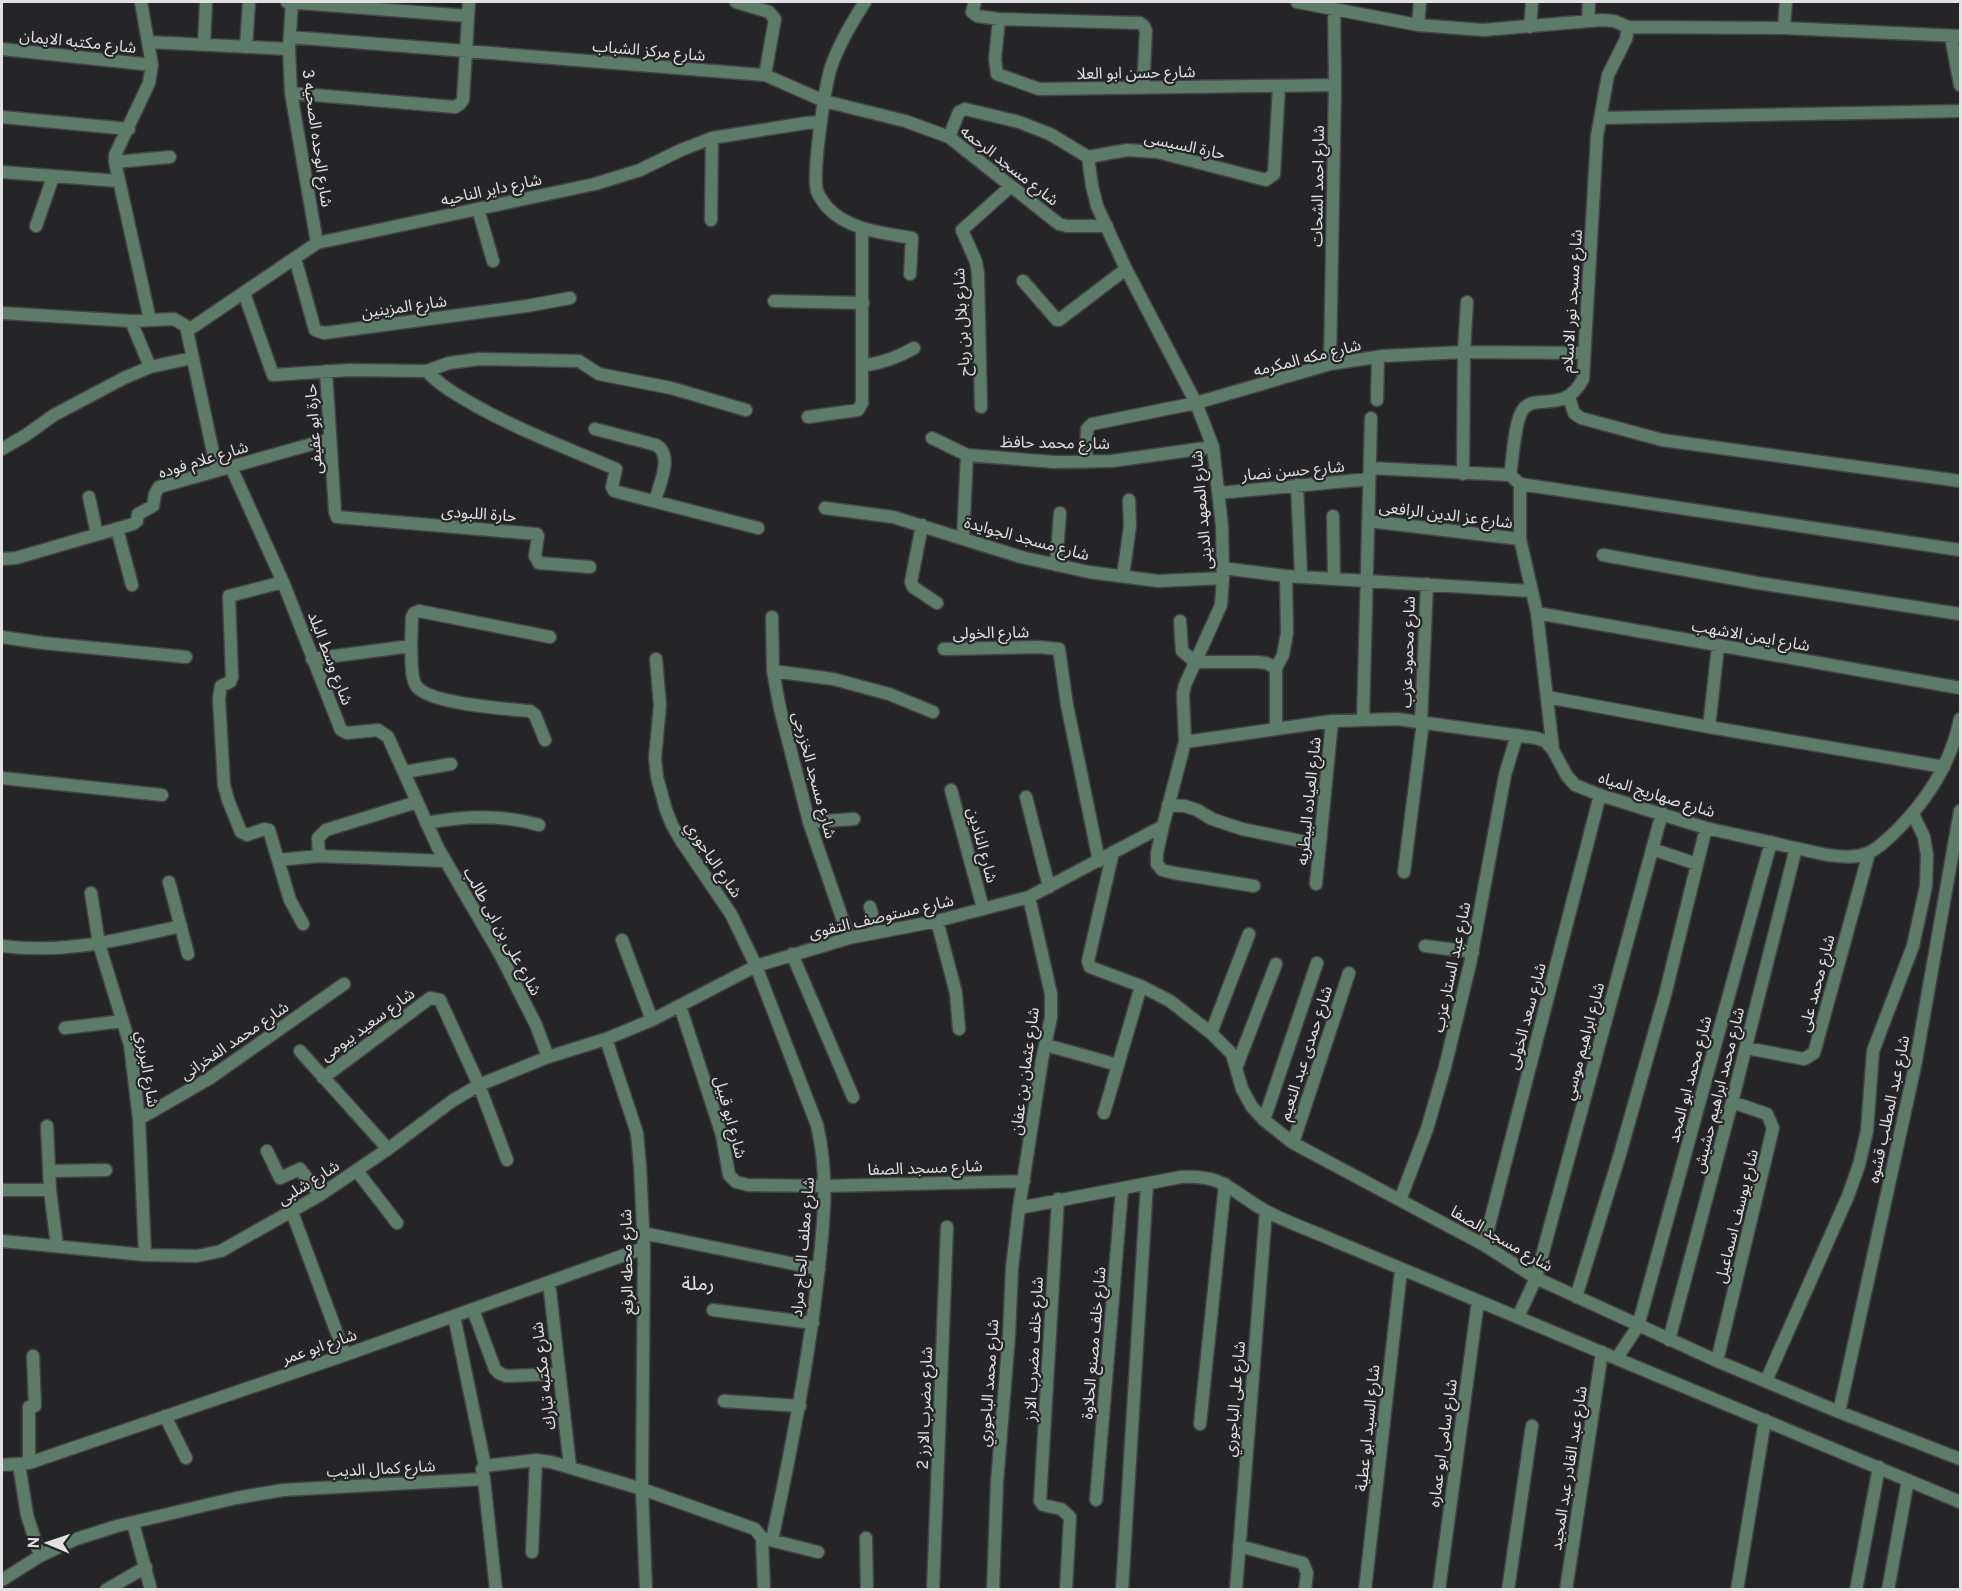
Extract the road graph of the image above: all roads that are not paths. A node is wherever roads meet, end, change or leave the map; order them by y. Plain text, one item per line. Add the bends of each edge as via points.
1 (141, 2) edge
2 (206, 2) edge
3 (249, 2) edge
4 (290, 2) edge
5 (469, 2) edge
6 (736, 2) edge
7 (865, 2) edge
8 (1297, 2) edge
9 (1420, 2) edge
10 (1532, 2) edge
11 (1589, 2) edge
12 (1786, 2) edge
13 (974, 7) edge
14 (1334, 9) junction
15 (468, 16) junction
16 (999, 19) junction
17 (1588, 21) junction
18 (1418, 25) junction
19 (1530, 27) junction
20 (1628, 27) junction
21 (1784, 28) junction
22 (1956, 36) edge
23 (148, 42) junction
24 (290, 43) junction
25 (204, 45) junction
26 (246, 47) junction
27 (2, 49) edge
28 (466, 53) junction
29 (152, 65) junction
30 (765, 75) junction
31 (1960, 84) edge
32 (1335, 85) junction
33 (1279, 86) junction
34 (1143, 88) junction
35 (291, 93) junction
36 (824, 101) junction
37 (1960, 111) edge
38 (2, 117) edge
39 (1600, 118) junction
40 (821, 122) junction
41 (129, 129) junction
42 (949, 137) junction
43 (712, 138) junction
44 (170, 157) dead end
45 (1088, 157) junction
46 (115, 162) junction
47 (2, 172) edge
48 (53, 177) junction
49 (118, 181) junction
50 (1010, 187) junction
51 (478, 209) junction
52 (711, 220) dead end
53 (36, 226) dead end
54 (1107, 226) junction
55 (862, 230) junction
56 (318, 243) junction
57 (295, 258) junction
58 (493, 261) dead end
59 (1126, 269) junction
60 (910, 274) dead end
61 (1023, 281) dead end
62 (244, 293) junction
63 (570, 298) dead end
64 (774, 301) dead end
65 (1467, 302) dead end
66 (863, 303) junction
67 (2, 313) edge
68 (150, 320) junction
69 (131, 321) junction
70 (186, 329) junction
71 (914, 348) dead end
72 (1464, 352) junction
73 (1584, 353) junction
74 (1378, 357) junction
75 (192, 358) junction
76 (1330, 364) junction
77 (862, 366) junction
78 (150, 367) junction
79 (326, 371) junction
80 (427, 371) junction
81 (1569, 397) junction
82 (1377, 400) dead end
83 (1196, 403) junction
84 (981, 408) dead end
85 (746, 410) dead end
86 (808, 417) dead end
87 (1371, 418) dead end
88 (595, 429) dead end
89 (932, 438) dead end
90 (330, 439) junction
91 (1213, 447) junction
92 (2, 449) edge
93 (967, 455) junction
94 (1086, 462) junction
95 (231, 467) junction
96 (217, 471) junction
97 (1370, 474) junction
98 (1463, 474) junction
99 (1510, 475) junction
100 (1960, 481) edge
101 (1520, 484) junction
102 (1297, 485) junction
103 (1219, 493) junction
104 (89, 497) dead end
105 (1129, 500) dead end
106 (655, 501) junction
107 (825, 508) dead end
108 (1060, 513) dead end
109 (1333, 516) dead end
110 (337, 517) joint
111 (1368, 521) junction
112 (922, 525) junction
113 (758, 528) dead end
114 (117, 529) junction
115 (97, 534) junction
116 (963, 538) junction
117 (1521, 539) junction
118 (1960, 550) edge
119 (1603, 555) dead end
120 (2, 560) edge
121 (1056, 564) junction
122 (590, 567) dead end
123 (1222, 573) junction
124 (1123, 576) junction
125 (1286, 576) junction
126 (1301, 576) junction
127 (1334, 578) junction
128 (1366, 580) junction
129 (283, 582) junction
130 (1427, 584) junction
131 (132, 585) dead end
132 (1531, 591) junction
133 (937, 603) dead end
134 (1537, 613) junction
135 (1960, 614) edge
136 (772, 617) dead end
137 (1180, 621) dead end
138 (2, 637) edge
139 (550, 637) dead end
140 (411, 646) junction
141 (1719, 646) junction
142 (944, 650) dead end
143 (186, 657) dead end
144 (312, 659) junction
145 (656, 659) dead end
146 (1196, 663) junction
147 (1276, 668) junction
148 (773, 671) junction
149 (1960, 688) edge
150 (1547, 698) junction
151 (933, 712) dead end
152 (1362, 720) junction
153 (1960, 720) edge
154 (1332, 721) junction
155 (1422, 722) junction
156 (1709, 727) junction
157 (1276, 729) junction
158 (1517, 735) junction
159 (545, 740) dead end
160 (1185, 742) junction
161 (1553, 750) junction
162 (451, 764) dead end
163 (1944, 767) junction
164 (405, 772) junction
165 (2, 778) edge
166 (951, 790) dead end
167 (162, 795) dead end
168 (1600, 795) junction
169 (1026, 797) dead end
170 (417, 802) junction
171 (1168, 805) junction
172 (1960, 812) edge
173 (1662, 813) junction
174 (1913, 814) junction
175 (854, 819) dead end
176 (809, 822) junction
177 (426, 823) junction
178 (539, 825) dead end
179 (1163, 826) junction
180 (1706, 828) junction
181 (1772, 842) junction
182 (1320, 845) junction
183 (1796, 848) junction
184 (1652, 849) junction
185 (1113, 852) junction
186 (1869, 853) junction
187 (319, 856) junction
188 (278, 860) junction
189 (445, 861) junction
190 (1099, 861) junction
191 (1697, 864) junction
192 (1404, 872) dead end
193 (169, 882) dead end
194 (1316, 884) dead end
195 (1254, 886) dead end
196 (1049, 887) junction
197 (91, 893) dead end
198 (1029, 897) junction
199 (870, 907) dead end
200 (983, 908) junction
201 (938, 921) junction
202 (303, 924) dead end
203 (181, 926) junction
204 (877, 932) junction
205 (1250, 934) dead end
206 (849, 938) junction
207 (622, 940) dead end
208 (99, 944) junction
209 (2, 946) edge
210 (1425, 946) dead end
211 (1473, 952) junction
212 (188, 954) dead end
213 (792, 954) junction
214 (1317, 963) dead end
215 (1276, 964) dead end
216 (756, 966) junction
217 (1349, 973) dead end
218 (344, 984) dead end
219 (1142, 986) junction
220 (680, 1006) junction
221 (652, 1020) junction
222 (123, 1021) junction
223 (65, 1028) dead end
224 (959, 1029) dead end
225 (1211, 1033) junction
226 (606, 1039) junction
227 (1046, 1045) junction
228 (1746, 1048) junction
229 (300, 1051) dead end
230 (548, 1057) junction
231 (1118, 1065) junction
232 (1236, 1068) junction
233 (322, 1078) junction
234 (479, 1085) junction
235 (853, 1097) dead end
236 (1732, 1102) junction
237 (1104, 1113) dead end
238 (139, 1119) junction
239 (1264, 1120) junction
240 (46, 1126) dead end
241 (1293, 1143) junction
242 (388, 1149) junction
243 (267, 1151) dead end
244 (507, 1160) dead end
245 (106, 1170) dead end
246 (49, 1171) junction
247 (357, 1171) junction
248 (1024, 1181) junction
249 (1147, 1184) junction
250 (1226, 1184) junction
251 (826, 1186) junction
252 (1122, 1188) junction
253 (2, 1190) edge
254 (50, 1190) junction
255 (320, 1195) junction
256 (1058, 1199) junction
257 (1400, 1200) junction
258 (1019, 1208) junction
259 (1266, 1211) junction
260 (292, 1212) junction
261 (397, 1223) dead end
262 (947, 1227) dead end
263 (643, 1233) junction
264 (2, 1241) edge
265 (1484, 1245) junction
266 (57, 1246) junction
267 (644, 1248) junction
268 (145, 1255) junction
269 (819, 1269) junction
270 (1401, 1270) junction
271 (1536, 1278) junction
272 (549, 1282) junction
273 (1576, 1297) junction
274 (1478, 1301) junction
275 (472, 1310) junction
276 (713, 1310) dead end
277 (454, 1316) junction
278 (1518, 1317) junction
279 (813, 1323) junction
280 (1638, 1326) junction
281 (1669, 1340) junction
282 (1602, 1352) junction
283 (345, 1355) junction
284 (33, 1356) dead end
285 (1617, 1358) junction
286 (1717, 1361) junction
287 (559, 1374) junction
288 (1766, 1381) junction
289 (724, 1401) dead end
290 (800, 1406) junction
291 (1839, 1412) junction
292 (165, 1416) junction
293 (1765, 1420) junction
294 (1200, 1424) dead end
295 (1532, 1426) dead end
296 (186, 1458) dead end
297 (1960, 1459) edge
298 (536, 1460) junction
299 (24, 1463) junction
300 (2, 1465) edge
301 (570, 1466) junction
302 (1879, 1467) junction
303 (485, 1472) junction
304 (1908, 1480) junction
305 (642, 1489) junction
306 (1096, 1500) dead end
307 (1960, 1502) edge
308 (133, 1523) junction
309 (763, 1536) junction
310 (866, 1538) dead end
311 (1239, 1546) junction
312 (818, 1551) dead end
313 (532, 1552) dead end
314 (40, 1556) junction
315 (146, 1567) junction
316 (2, 1581) edge
317 (106, 1590) edge
318 (151, 1590) edge
319 (496, 1590) edge
320 (646, 1590) edge
321 (764, 1590) edge
322 (867, 1590) edge
323 (933, 1590) edge
324 (993, 1590) edge
325 (1066, 1590) edge
326 (1122, 1590) edge
327 (1236, 1590) edge
328 (1305, 1590) edge
329 (1365, 1590) edge
330 (1438, 1590) edge
331 (1508, 1590) edge
332 (1566, 1590) edge
333 (1737, 1590) edge
334 (1856, 1590) edge
335 (1888, 1590) edge

1 - 23 street
2 - 25 street
3 - 26 street
4 - 15 street
4 - 24 street, شارع الوحده الصحيه 3
5 - 15 street
6 - 30 street via 769,12 776,19
7 - 36 street via 839,46
8 - 14 street
9 - 18 street
10 - 19 street
11 - 17 street
12 - 21 street
13 - 16 street via 977,16
14 - 18 street
14 - 32 street, شارع احمد الشحات
15 - 28 street
16 - 34 street, شارع حسن ابو العلا via 995,59 1000,76 1039,89
16 - 34 street via 1140,23 1146,31
17 - 19 street
17 - 20 street via 1608,20
18 - 19 street via 1483,30
20 - 21 street
20 - 39 street, شارع مسجد نور الاسلام via 1608,75
21 - 22 street
22 - 31 street
23 - 25 street, شارع مركز الشباب
23 - 29 street
24 - 26 street, شارع مركز الشباب
24 - 28 street, شارع مركز الشباب
24 - 35 street, شارع الوحده الصحيه 3
25 - 26 street, شارع مركز الشباب
27 - 29 street, شارع مكتبه الايمان
28 - 30 street, شارع مركز الشباب
28 - 35 street via 463,100 455,107
29 - 41 street via 149,83
30 - 36 street, شارع مركز الشباب
32 - 33 street, شارع حسن ابو العلا
32 - 76 street, شارع احمد الشحات
33 - 34 street, شارع حسن ابو العلا
33 - 45 street, حارة السيسى via 1274,174 1266,180 1157,152 1127,150
35 - 56 street, شارع الوحده الصحيه 3
36 - 40 street
36 - 42 street, شارع مسجد الرحمه via 905,121
37 - 39 street
38 - 41 street
39 - 73 street, شارع مسجد نور الاسلام
40 - 43 street, شارع داير الناحيه
40 - 55 street via 816,184 821,199 831,211
41 - 46 street
42 - 45 street via 959,112 965,109 1050,134
42 - 50 street, شارع مسجد الرحمه
43 - 51 street, شارع داير الناحيه via 640,170 596,184
43 - 52 street
44 - 46 street
45 - 54 street, شارع المعهد الدينى via 1097,206
46 - 49 street
47 - 48 street
48 - 49 street
48 - 53 street
49 - 68 street
50 - 54 street, شارع مسجد الرحمه via 1059,224
50 - 84 street, شارع بلال بن رباح via 962,231 978,274
51 - 56 street, شارع داير الناحيه
51 - 58 street
54 - 59 street, شارع المعهد الدينى
55 - 60 street via 912,238
55 - 66 street
56 - 57 street, شارع داير الناحيه
57 - 62 street, شارع داير الناحيه
57 - 63 street, شارع المزينين via 315,330 324,333
59 - 61 street via 1059,320
59 - 83 street, شارع المعهد الدينى
62 - 70 street, شارع داير الناحيه
62 - 79 street, حارة ابو عفيفى via 271,373
64 - 66 street
65 - 72 street
66 - 77 street
67 - 69 street
68 - 69 street
68 - 70 street via 174,319
69 - 78 street
70 - 75 street
71 - 77 street via 881,364
72 - 73 street, شارع مكه المكرمه
72 - 74 street, شارع مكه المكرمه
72 - 98 street
73 - 81 street, شارع مسجد نور الاسلام via 1583,379
74 - 76 street, شارع مكه المكرمه
74 - 82 street
75 - 78 street
75 - 96 street
76 - 83 street, شارع مكه المكرمه
77 - 86 street via 861,408
78 - 92 street via 54,415
79 - 80 street
79 - 90 street, حارة ابو عفيفى
80 - 85 street via 448,363 479,359 579,362 599,374 671,388
80 - 106 street via 462,398 511,425 616,469 614,491
81 - 99 street, شارع مسجد نور الاسلام via 1530,403 1524,408 1519,417
81 - 100 street via 1574,413 1581,418 1662,440
83 - 91 street, شارع المعهد الدينى
83 - 94 street, شارع مكه المكرمه via 1092,423 1087,429
87 - 97 street
88 - 106 street via 662,448 666,455
89 - 93 street, شارع محمد حافظ
90 - 95 street, شارع علام فوده
90 - 110 street, حارة ابو عفيفى
91 - 94 street, شارع محمد حافظ
91 - 103 street, شارع المعهد الدينى
93 - 94 street, شارع محمد حافظ
93 - 116 street
95 - 96 street, شارع علام فوده
95 - 129 street, شارع وسط البلد
96 - 114 street, شارع علام فوده via 159,488 153,506 138,514 133,524
97 - 98 street, شارع حسن نصار
97 - 102 street, شارع حسن نصار
97 - 111 street
98 - 99 street, شارع حسن نصار
99 - 101 street
101 - 117 street
101 - 118 street
102 - 103 street, شارع حسن نصار
102 - 126 street
103 - 123 street, شارع المعهد الدينى
104 - 115 street
105 - 124 street via 1130,526
106 - 113 street
107 - 112 street, شارع مسجد الجوايدة
108 - 121 street
109 - 127 street
110 - 122 street, حارة اللبودى via 537,534 535,556 539,563
111 - 117 street, شارع عز الدين الرافعى
111 - 128 street
112 - 116 street, شارع مسجد الجوايدة
112 - 133 street via 911,582
114 - 115 street, شارع علام فوده
114 - 131 street
115 - 120 street, شارع علام فوده
116 - 121 street, شارع مسجد الجوايدة
117 - 132 street
119 - 135 street
121 - 124 street, شارع مسجد الجوايدة
123 - 124 street, شارع مسجد الجوايدة via 1158,580
123 - 125 street, شارع مسجد الجوايدة
123 - 146 street, شارع المعهد الدينى via 1221,605
125 - 126 street, شارع مسجد الجوايدة
125 - 147 street via 1287,633
126 - 127 street, شارع مسجد الجوايدة
127 - 128 street, شارع مسجد الجوايدة
128 - 130 street
128 - 152 street
129 - 144 street, شارع وسط البلد
129 - 188 street via 229,596 232,678 221,686 219,699 228,800 241,832 246,835 269,830
130 - 132 street
130 - 155 street, شارع محمود عزب
132 - 134 street
134 - 141 street, شارع ايمن الاشهب
134 - 150 street
136 - 148 street, شارع مسجد الخزرجى
137 - 146 street via 1182,651
138 - 143 street
139 - 140 street via 419,611 412,617
140 - 144 street
140 - 159 street via 414,682 424,693 454,702 530,711
141 - 149 street, شارع ايمن الاشهب
141 - 156 street
142 - 190 street, شارع الخولى via 1039,647 1060,651
144 - 164 street, شارع وسط البلد via 341,730 382,732
145 - 216 street, شارع الباجوري via 660,705 655,758 666,810 682,842 731,914
146 - 147 street via 1257,662
146 - 160 street, شارع المعهد الدينى via 1183,694
147 - 157 street
148 - 151 street via 833,679 889,694
148 - 176 street, شارع مسجد الخزرجى
150 - 156 street
150 - 161 street
152 - 154 street
152 - 155 street
153 - 163 street
154 - 157 street
154 - 182 street, شارع العياده البيطريه
155 - 158 street
155 - 192 street, شارع محمود عزب
156 - 163 street
157 - 160 street
158 - 161 street via 1545,741
158 - 211 street, شارع عبد الستار عزب via 1505,775
160 - 171 street, شارع المعهد الدينى
161 - 168 street, شارع صهاريج المياه via 1575,785
162 - 164 street
163 - 174 street
164 - 170 street, شارع وسط البلد
165 - 167 street
166 - 200 street, شارع النادين
168 - 173 street, شارع صهاريج المياه
168 - 265 street, شارع سعد الخولى
169 - 196 street
170 - 177 street, شارع وسط البلد
170 - 187 street via 326,830 318,838
171 - 179 street, شارع المعهد الدينى
171 - 182 street via 1197,810 1242,829
172 - 291 street, شارع عبد المطلب قشوه via 1915,1066
173 - 180 street, شارع صهاريج المياه
173 - 184 street, شارع ابراهيم موسي
174 - 186 street
174 - 288 street via 1924,837 1926,886 1913,946 1873,1051 1867,1131 1859,1165
175 - 176 street
176 - 206 street, شارع مسجد الخزرجى
177 - 178 street via 472,816
177 - 189 street, شارع على بن ابى طالب
179 - 185 street, شارع مستوصف التقوى
179 - 195 street, شارع المعهد الدينى via 1156,858 1162,870
180 - 181 street, شارع صهاريج المياه
180 - 191 street
181 - 183 street, شارع صهاريج المياه
181 - 280 street, شارع محمد ابو المجد
182 - 194 street, شارع العياده البيطريه
183 - 186 street, شارع صهاريج المياه via 1846,857
183 - 228 street, شارع محمد ابراهيم حشيش
184 - 191 street
184 - 271 street, شارع ابراهيم موسي
185 - 190 street, شارع مستوصف التقوى
185 - 219 street, شارع مسجد الصفا via 1088,961 1090,967
186 - 228 street, شارع محمد على via 1814,1053 1804,1059
187 - 188 street
187 - 189 street
188 - 202 street via 290,900
189 - 230 street, شارع على بن ابى طالب via 501,956
190 - 196 street, شارع مستوصف التقوى
191 - 273 street via 1665,995
193 - 203 street
196 - 198 street, شارع مستوصف التقوى
197 - 208 street, شارع البربري
198 - 200 street, شارع مستوصف التقوى
198 - 227 street, شارع عثمان بن عفان via 1051,994
199 - 204 street
200 - 201 street, شارع مستوصف التقوى
201 - 204 street, شارع مستوصف التقوى
201 - 224 street via 956,993
203 - 208 street
203 - 212 street
204 - 206 street, شارع مستوصف التقوى
205 - 225 street
206 - 213 street, شارع مستوصف التقوى
207 - 221 street
208 - 209 street via 62,949
208 - 222 street, شارع البربري
210 - 211 street
211 - 257 street, شارع عبد الستار عزب via 1427,1129
213 - 216 street, شارع مستوصف التقوى
213 - 235 street
214 - 239 street
215 - 232 street
216 - 220 street, شارع مستوصف التقوى
216 - 251 street, شارع معلف الحاج مراد via 817,1125
217 - 241 street, شارع حمدى عبد النعيم
218 - 238 street, شارع محمد الفخرانى via 210,1078
219 - 225 street, شارع مسجد الصفا via 1170,1001
219 - 231 street
220 - 221 street, شارع مستوصف التقوى
220 - 251 street, شارع ابو قبيل via 722,1135 732,1179 748,1185
221 - 226 street, شارع مستوصف التقوى
222 - 223 street
222 - 238 street, شارع البربري via 130,1045
225 - 232 street, شارع مسجد الصفا via 1232,1053
226 - 230 street, شارع شلبى
226 - 263 street, شارع محطه الرفع via 637,1133
227 - 231 street
227 - 248 street, شارع عثمان بن عفان
228 - 236 street, شارع محمد ابراهيم حشيش
229 - 233 street
230 - 234 street, شارع شلبى
231 - 237 street
232 - 239 street, شارع مسجد الصفا via 1242,1089
233 - 234 street, شارع سعيد بيومى via 430,998 440,1000
233 - 242 street
234 - 242 street, شارع شلبى
234 - 244 street
236 - 281 street, شارع محمد ابراهيم حشيش
236 - 286 street, شارع يوسف اسماعيل via 1767,1114 1773,1128
238 - 268 street, شارع البربري
239 - 241 street, شارع مسجد الصفا
240 - 246 street
241 - 257 street, شارع مسجد الصفا
242 - 247 street, شارع شلبى
243 - 255 street via 280,1178 300,1169
245 - 246 street
246 - 254 street
247 - 255 street, شارع شلبى
247 - 261 street
248 - 251 street, شارع مسجد الصفا
248 - 258 street, شارع محمد الباجوري
249 - 250 street via 1193,1176
249 - 252 street
249 - 326 street
250 - 259 street
250 - 294 street
251 - 269 street, شارع معلف الحاج مراد
252 - 256 street
252 - 306 street, شارع خلف مصنع الحلاوة
253 - 254 street
254 - 266 street
255 - 260 street, شارع شلبى
256 - 258 street
256 - 325 street, شارع خلف مضرب الارز via 1040,1501 1070,1517
257 - 265 street, شارع مسجد الصفا
258 - 324 street, شارع محمد الباجوري via 997,1482
259 - 270 street
259 - 311 street, شارع على الباجوري
260 - 268 street, شارع شلبى via 221,1251 197,1256
260 - 283 street
262 - 323 street, شارع مضرب الارز 2
263 - 267 street, شارع محطه الرفع
263 - 269 street
264 - 266 street, شارع شلبى
265 - 271 street, شارع مسجد الصفا
266 - 268 street, شارع شلبى
267 - 272 street, شارع ابو عمر
267 - 305 street, شارع محطه الرفع
269 - 279 street, شارع معلف الحاج مراد
270 - 274 street
270 - 329 street, شارع السيد ابو عطية
271 - 273 street, شارع مسجد الصفا
271 - 278 street, شارع ابراهيم موسي
272 - 275 street, شارع ابو عمر
272 - 287 street, شارع مكتبه تبارك
273 - 280 street, شارع مسجد الصفا
274 - 278 street
274 - 330 street, شارع سامى ابو عماره
275 - 277 street, شارع ابو عمر
275 - 287 street via 499,1373
276 - 279 street
277 - 283 street, شارع ابو عمر
277 - 303 street
278 - 282 street
279 - 290 street, شارع معلف الحاج مراد
280 - 281 street, شارع مسجد الصفا
280 - 285 street, شارع محمد ابو المجد
281 - 286 street, شارع مسجد الصفا
282 - 285 street
282 - 332 street, شارع عبد القادر عبد المجيد
283 - 292 street, شارع ابو عمر
284 - 299 street via 35,1406 29,1407
285 - 293 street
286 - 288 street, شارع مسجد الصفا
287 - 301 street, شارع مكتبه تبارك
288 - 291 street, شارع مسجد الصفا
289 - 290 street
290 - 309 street, شارع معلف الحاج مراد
291 - 297 street, شارع مسجد الصفا
292 - 296 street
292 - 299 street, شارع ابو عمر
293 - 302 street
293 - 333 street
295 - 331 street
298 - 301 street, شارع كمال الديب
298 - 303 street, شارع كمال الديب
298 - 313 street
299 - 300 street, شارع ابو عمر
299 - 314 street via 31,1532
301 - 305 street, شارع كمال الديب
302 - 304 street
302 - 334 street
303 - 308 street, شارع كمال الديب via 283,1490
303 - 319 street
304 - 307 street
304 - 335 street
305 - 309 street, شارع كمال الديب
305 - 320 street, شارع محطه الرفع
308 - 314 street, شارع كمال الديب via 76,1539
308 - 315 street
309 - 312 street, شارع كمال الديب
309 - 321 street, شارع معلف الحاج مراد
310 - 322 street
311 - 327 street, شارع على الباجوري
311 - 328 street via 1303,1563 1307,1573
314 - 316 street, شارع كمال الديب
315 - 317 street
315 - 318 street

